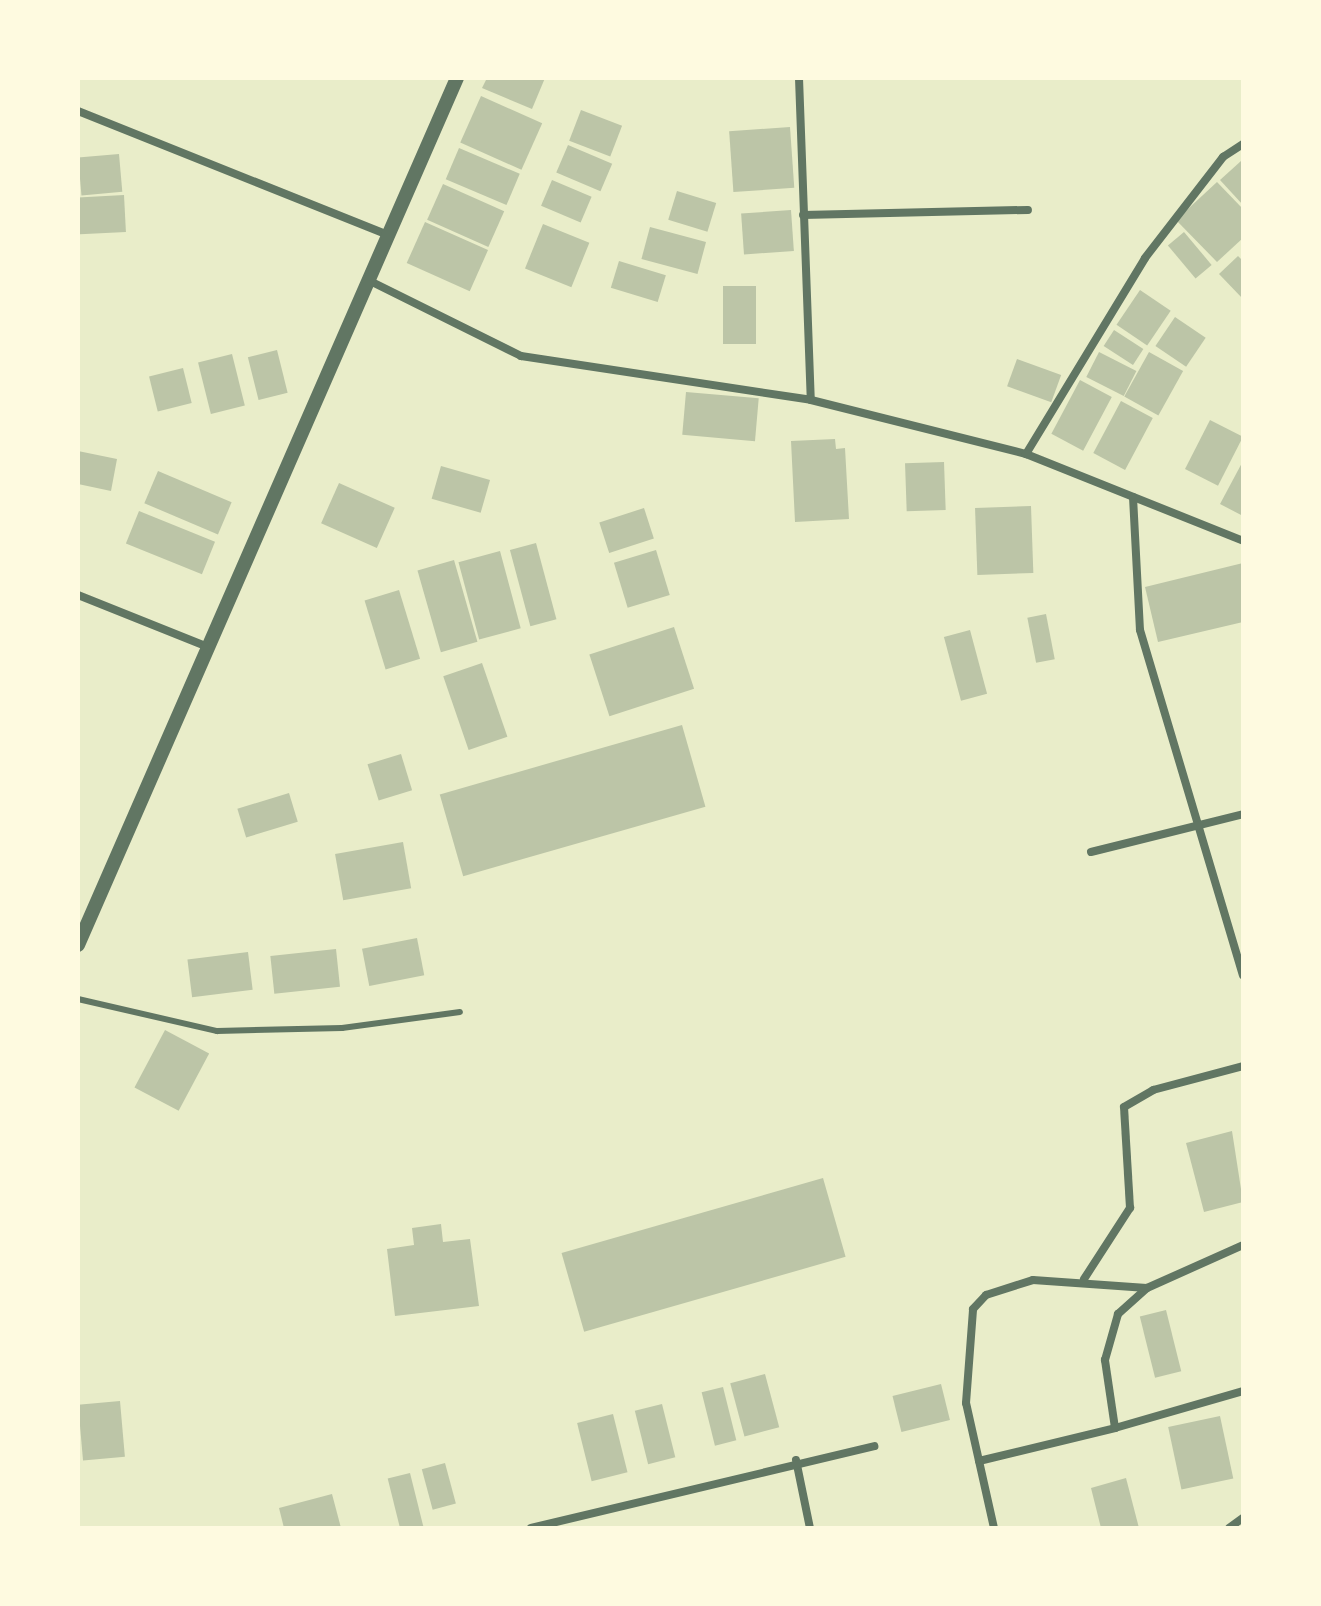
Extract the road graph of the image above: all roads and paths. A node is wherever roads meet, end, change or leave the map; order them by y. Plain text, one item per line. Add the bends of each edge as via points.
1 (457, 78) edge
2 (799, 78) edge
3 (78, 111) edge
4 (1243, 144) edge
5 (1028, 210) dead end
6 (803, 215) junction
7 (386, 234) junction
8 (368, 280) junction
9 (811, 400) junction
10 (1026, 454) junction
11 (1133, 497) junction
12 (1243, 541) edge
13 (78, 595) edge
14 (208, 647) junction
15 (1243, 814) edge
16 (1194, 826) junction
17 (1091, 852) dead end
18 (1238, 939) edge
19 (78, 945) edge
20 (1243, 975) edge
21 (78, 999) edge
22 (460, 1012) dead end
23 (1243, 1066) edge
24 (1243, 1245) edge
25 (1084, 1279) junction
26 (1147, 1288) junction
27 (1243, 1391) edge
28 (1115, 1428) junction
29 (874, 1446) dead end
30 (796, 1460) junction
31 (979, 1461) junction
32 (1243, 1518) edge
33 (531, 1528) edge
34 (810, 1528) edge
35 (994, 1528) edge
36 (1229, 1528) edge

1 - 7 street
2 - 6 street
3 - 7 street
4 - 10 street via 1223,157 1145,258
5 - 6 street
6 - 9 street
7 - 8 street
8 - 9 street via 521,356
8 - 14 street
9 - 10 street
10 - 11 street
11 - 12 street
11 - 16 street via 1140,630
13 - 14 street
14 - 19 street
15 - 16 street
16 - 17 street
16 - 18 street
18 - 20 street
21 - 22 lane via 217,1031 342,1028
23 - 25 street via 1153,1090 1124,1107 1130,1208
24 - 26 street
25 - 26 street
25 - 31 street via 1033,1280 986,1295 973,1309 964,1359
26 - 28 street via 1118,1314 1109,1334
27 - 28 street
28 - 31 street
29 - 30 street
30 - 33 street
30 - 34 street
31 - 35 street
32 - 36 street

